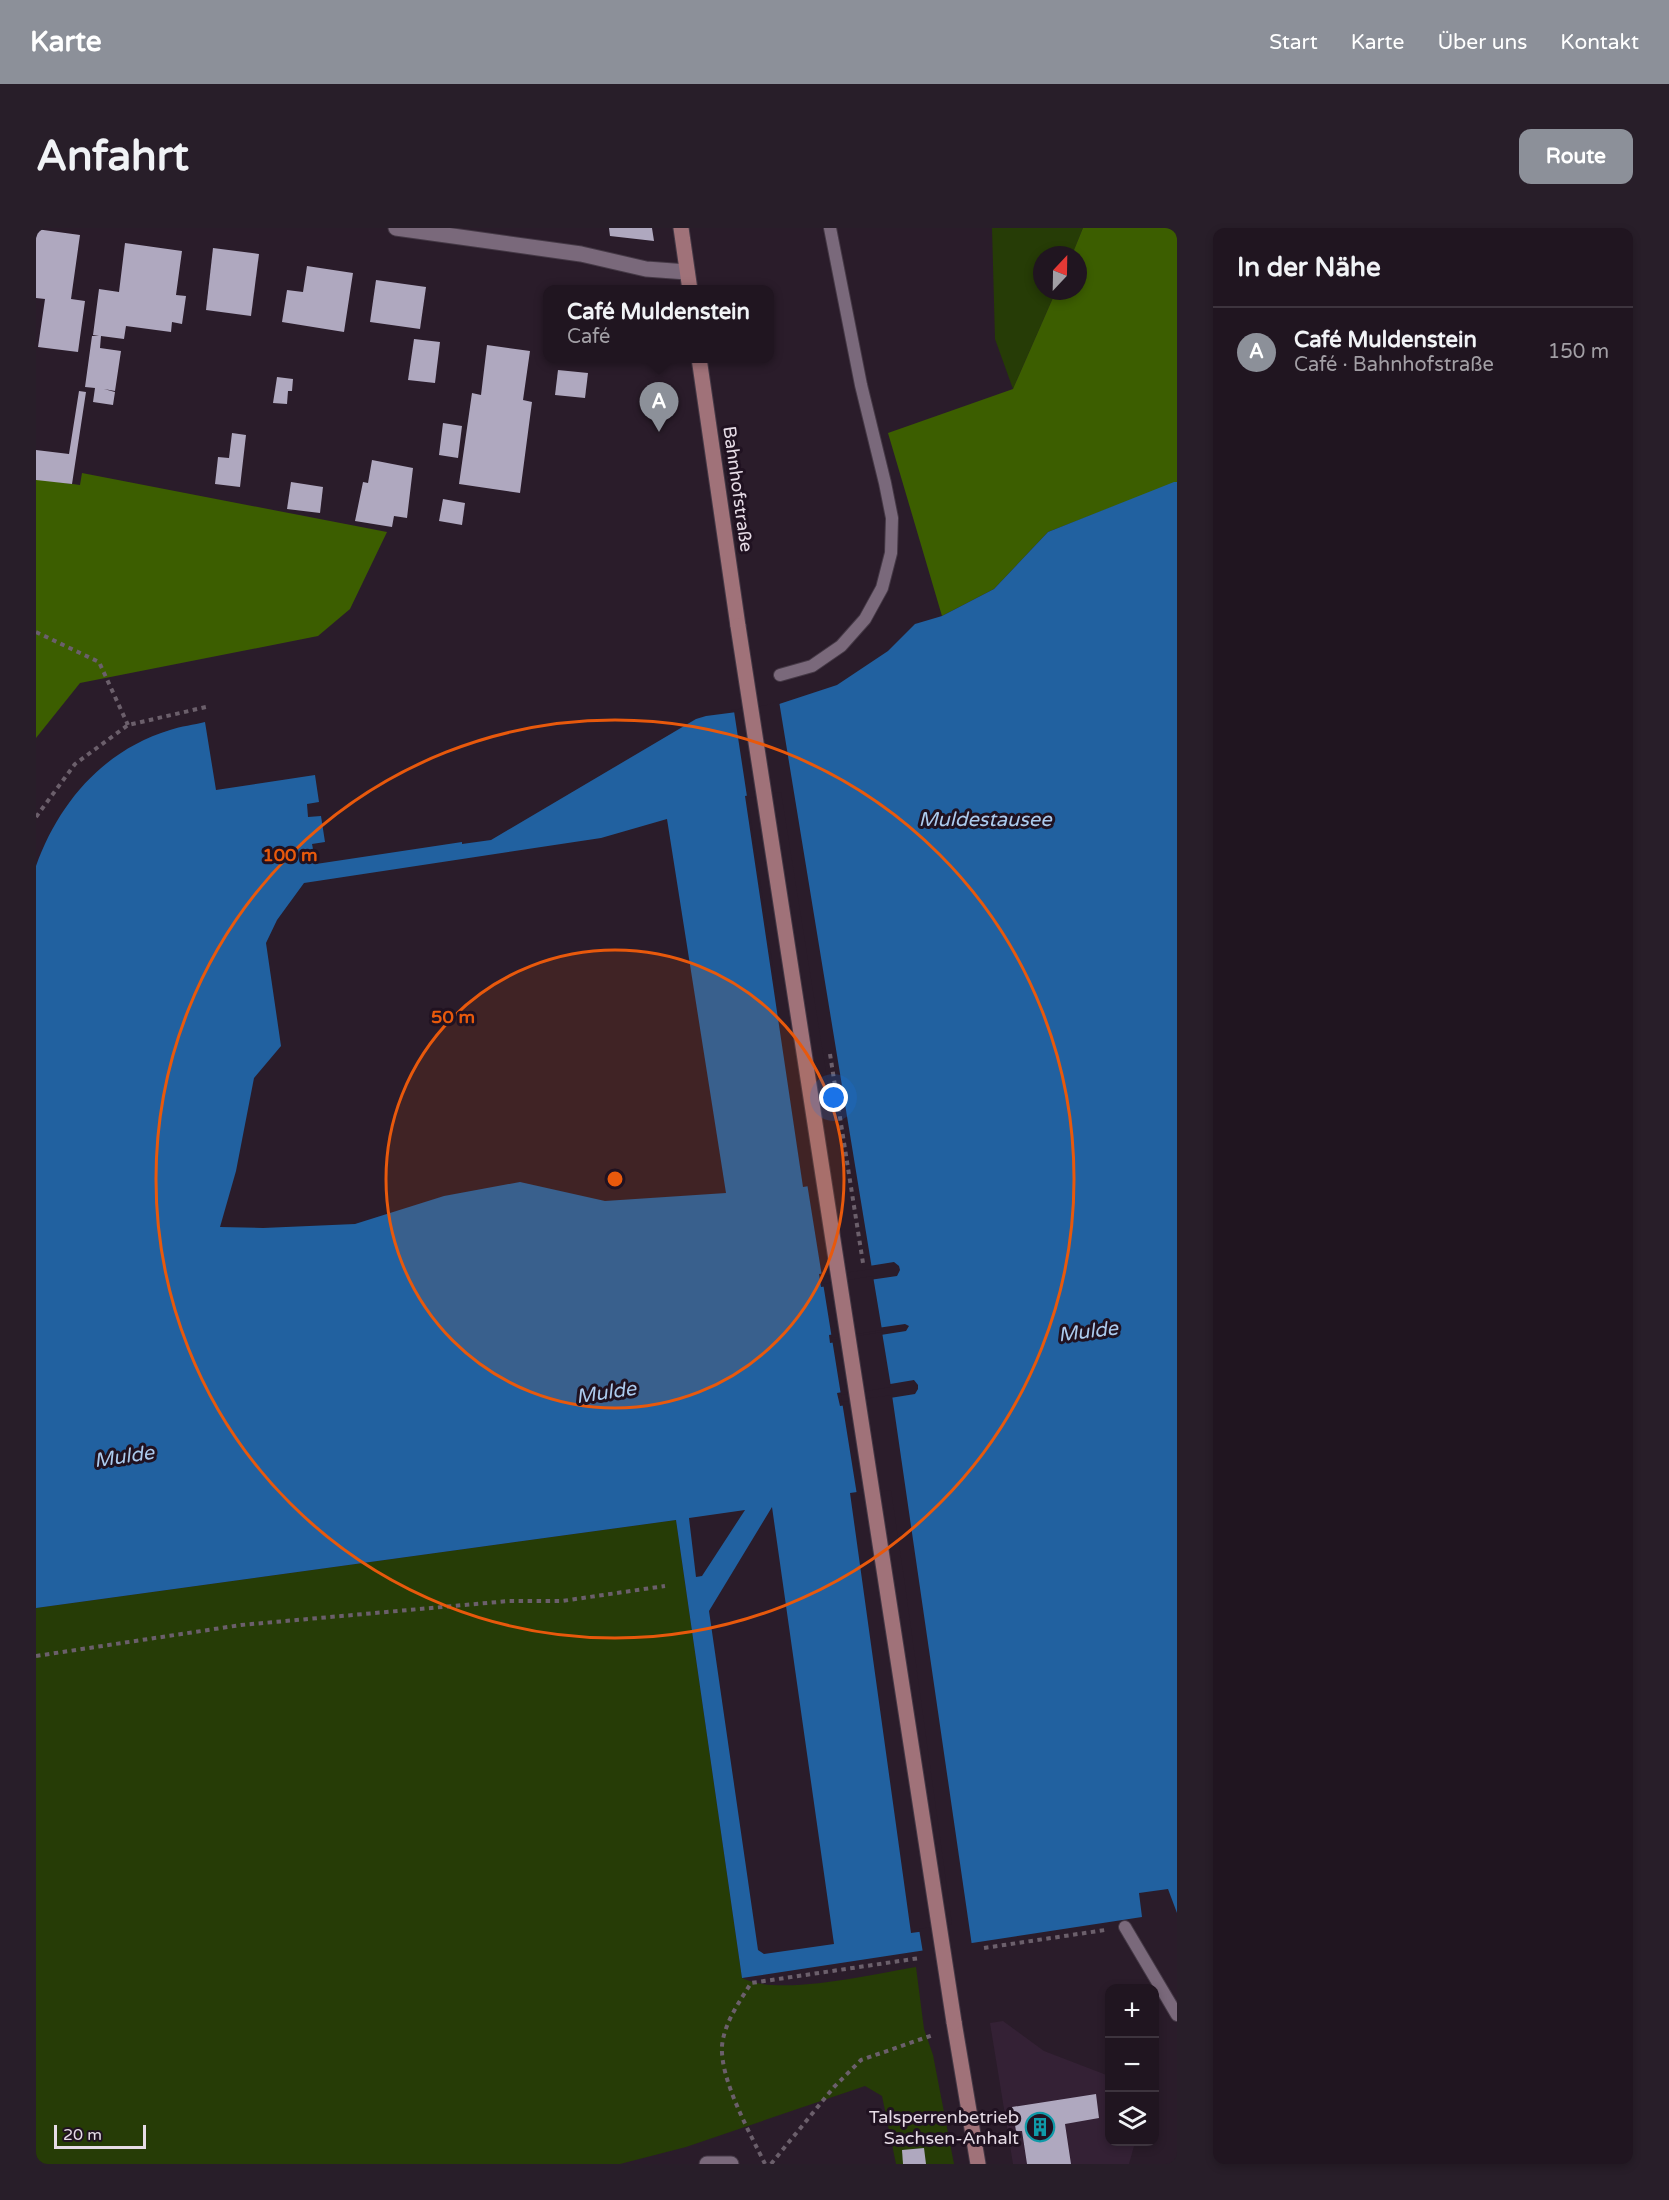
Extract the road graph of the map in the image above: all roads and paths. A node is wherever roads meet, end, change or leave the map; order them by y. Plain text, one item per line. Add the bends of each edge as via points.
1 (396, 228) edge
2 (682, 228) edge
3 (830, 228) edge
4 (687, 272) junction
5 (689, 285) edge
6 (700, 363) edge
7 (36, 632) edge
8 (780, 675) dead end
9 (206, 707) dead end
10 (128, 725) junction
11 (36, 817) edge
12 (665, 1586) dead end
13 (36, 1656) edge
14 (1125, 1927) joint
15 (984, 1948) dead end
16 (920, 1958) dead end
17 (1177, 2015) edge
18 (955, 2026) junction
19 (707, 2164) edge
20 (731, 2164) edge
21 (765, 2164) edge
22 (771, 2164) edge
23 (978, 2164) edge

1 - 4 street via 581,254 645,269
2 - 4 main road
3 - 8 lane via 861,386 885,483 891,553 882,588 865,619 841,646 812,666
4 - 5 main road
6 - 18 main road, Bahnhofstraße, bridge
7 - 10 path via 99,662
9 - 10 path
10 - 11 path via 75,764
12 - 13 path via 562,1601 508,1601 241,1625
14 - 15 path
14 - 17 lane
16 - 21 path via 752,1983 732,2014 722,2045 725,2071
18 - 22 path via 861,2060
18 - 23 main road, Bahnhofstraße
19 - 20 street

